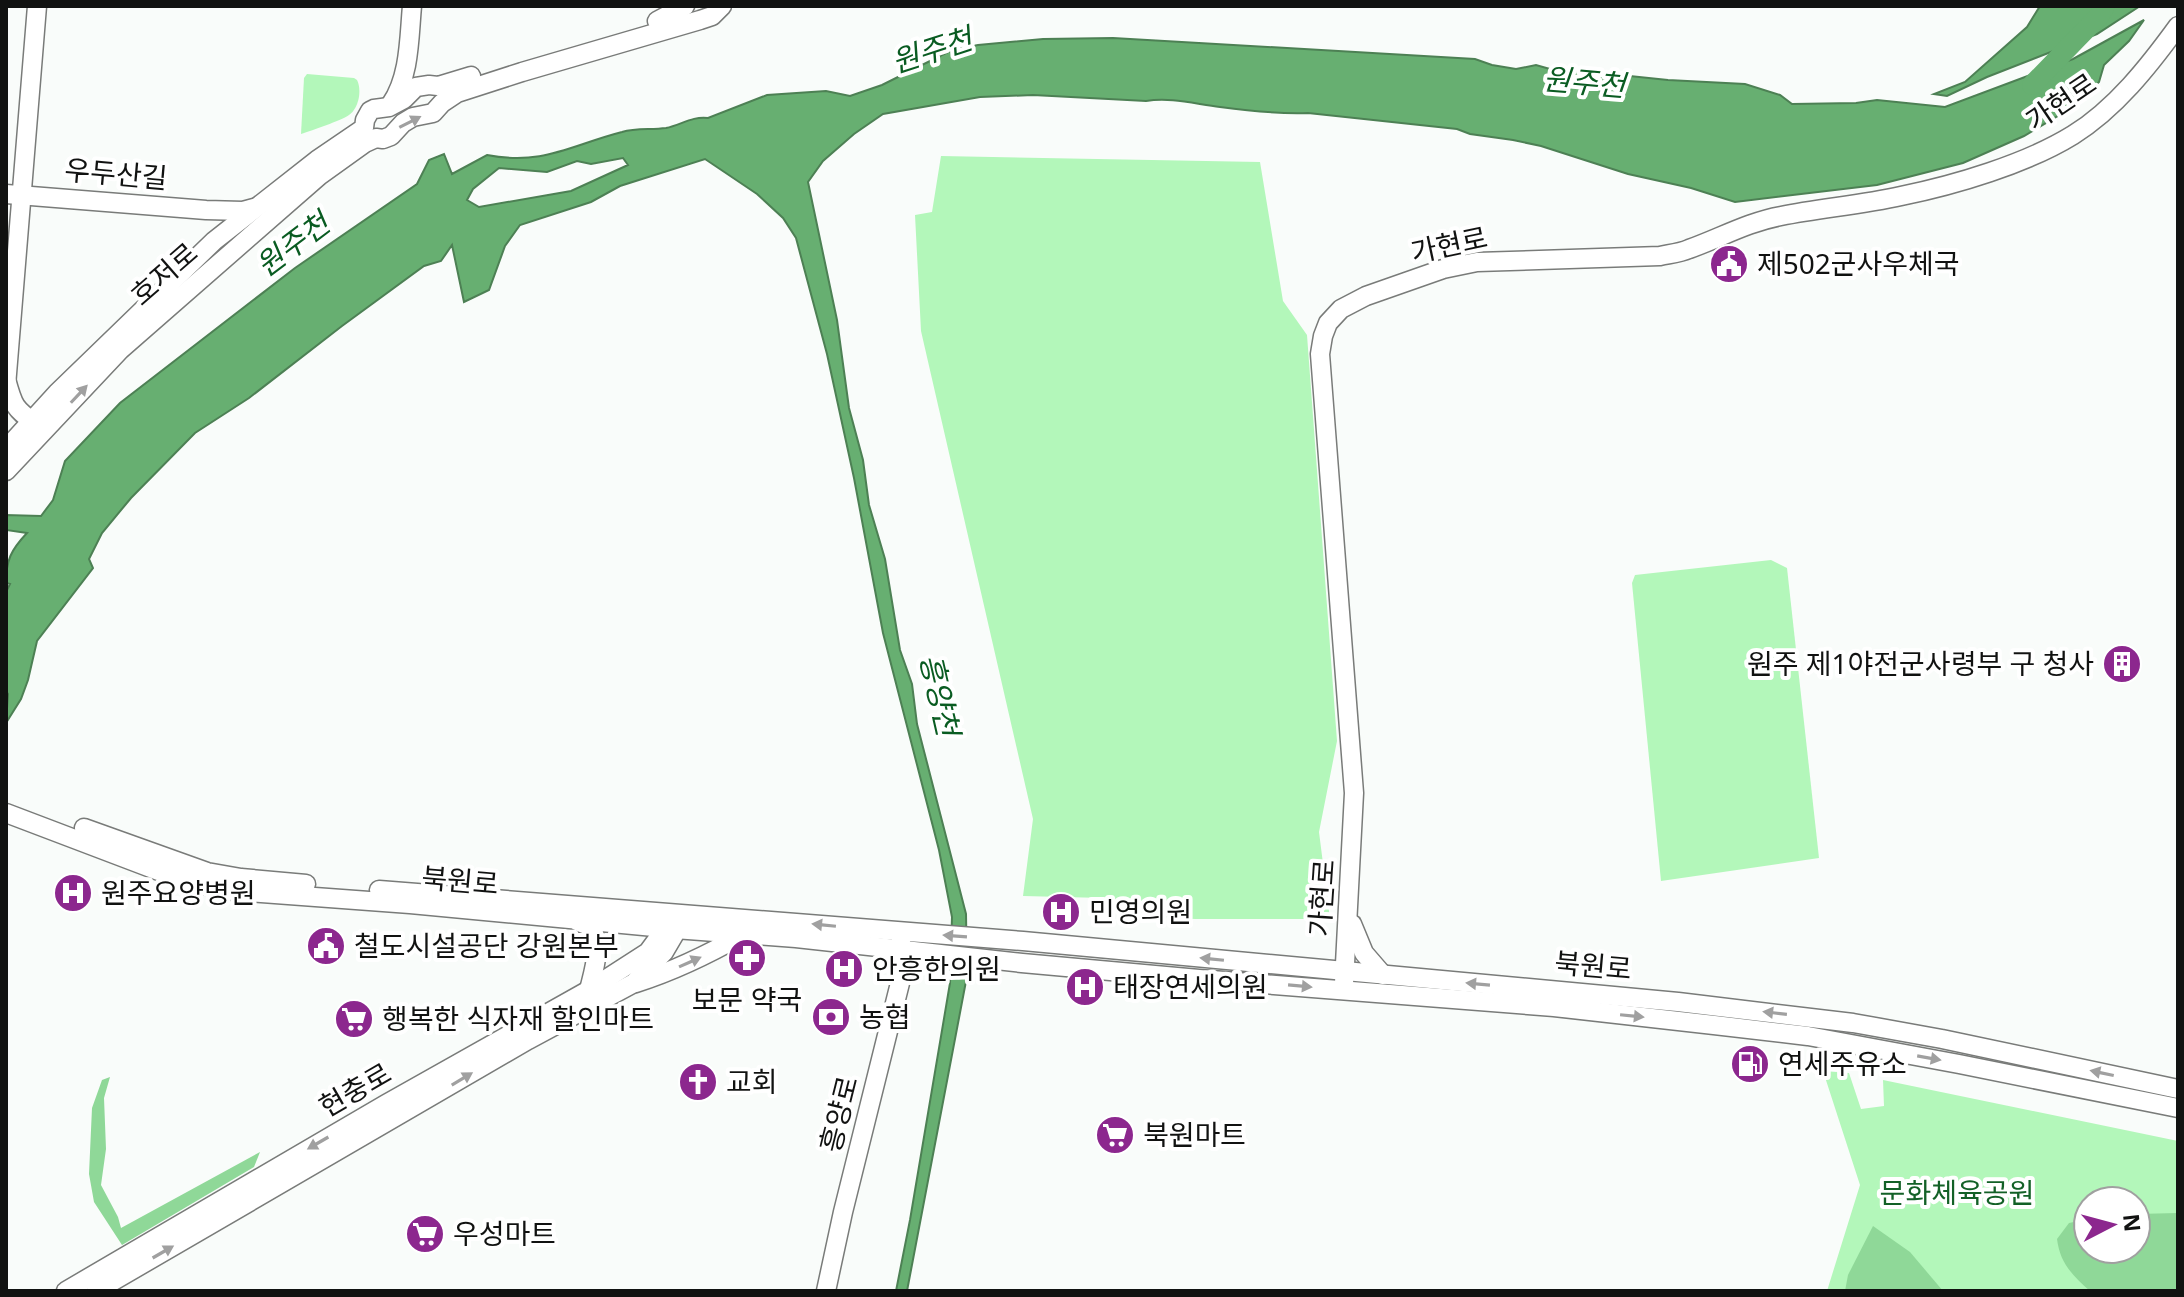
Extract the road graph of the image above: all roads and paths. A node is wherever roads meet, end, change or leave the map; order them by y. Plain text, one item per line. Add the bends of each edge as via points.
1 (37, 6) edge
2 (412, 6) edge
3 (685, 6) edge
4 (740, 6) edge
5 (711, 9) edge
6 (657, 21) junction
7 (2178, 26) edge
8 (405, 71) junction
9 (416, 87) junction
10 (440, 94) junction
11 (389, 107) junction
12 (369, 127) junction
13 (348, 140) junction
14 (14, 195) edge
15 (258, 207) junction
16 (206, 210) junction
17 (240, 232) junction
18 (214, 241) junction
19 (6, 379) edge
20 (6, 386) edge
21 (49, 401) junction
22 (38, 426) junction
23 (6, 449) edge
24 (6, 471) edge
25 (12, 808) edge
26 (1348, 912) junction
27 (575, 920) junction
28 (670, 921) junction
29 (744, 934) junction
30 (906, 942) junction
31 (1383, 975) junction
32 (1345, 981) junction
33 (634, 983) junction
34 (589, 990) junction
35 (1555, 999) junction
36 (1853, 1023) junction
37 (525, 1034) junction
38 (1853, 1044) junction
39 (2178, 1089) edge
40 (2178, 1108) edge
41 (390, 1111) junction
42 (66, 1291) edge
43 (96, 1291) edge
44 (826, 1291) edge

1 - 14 street, 우두산길
2 - 8 street
3 - 6 street
4 - 5 street
5 - 6 street
5 - 10 street, 호저로 via 457,93
6 - 10 street, 호저로
7 - 26 street, 가현로 via 2117,100 2073,135 1959,183 1747,224 1688,250 1660,256 1477,262 1443,269 1341,309 1328,323 1320,354 1354,793
8 - 9 street
8 - 11 street
9 - 10 street, 호저로 via 424,85
9 - 11 street, 호저로
12 -> 10 street, 호저로 via 383,139 391,136 413,117 433,113
11 - 12 street, 호저로 via 374,109
12 - 13 street, 호저로
12 - 13 street via 367,94
12 - 17 street, 호저로 via 352,152
13 - 15 street, 호저로
14 - 16 street, 우두산길
14 - 19 street, 우두산길
15 - 16 street, 우두산길
15 - 17 street, 호저로
16 - 18 street via 219,223
17 - 18 street, 호저로
22 -> 17 street, 호저로
18 - 21 street, 호저로
19 - 20 street, 우두산길
19 - 21 street via 23,404
19 - 22 street via 19,413
21 - 22 street, 호저로
22 - 23 street, 호저로
22 - 24 street, 호저로
25 - 27 street, 북원로 via 172,876 221,890
25 - 28 street, 북원로 via 223,875
26 - 31 street via 1364,953
26 - 32 street, 가현로
27 - 28 street, 북원로
27 - 34 street via 594,936
28 - 29 street, 북원로
30 -> 28 street, 북원로
28 - 33 street, 현충로 via 664,952
28 - 34 street, 현충로 via 648,952
29 - 30 street, 북원로
33 -> 29 street
32 -> 30 street, 북원로 via 998,940
30 -> 32 street, 북원로 via 999,960 1199,979
30 - 44 street, 흥양로
31 - 32 street, 북원로
35 -> 31 street, 북원로
32 - 35 street, 북원로
33 - 37 street, 현충로
34 - 37 street, 현충로
36 -> 35 street, 북원로 via 1678,1002
35 -> 38 street, 북원로
36 - 38 street
39 -> 36 street, 북원로
37 - 41 street, 현충로
38 -> 40 street, 북원로
41 -> 42 street, 현충로
43 -> 41 street, 현충로

